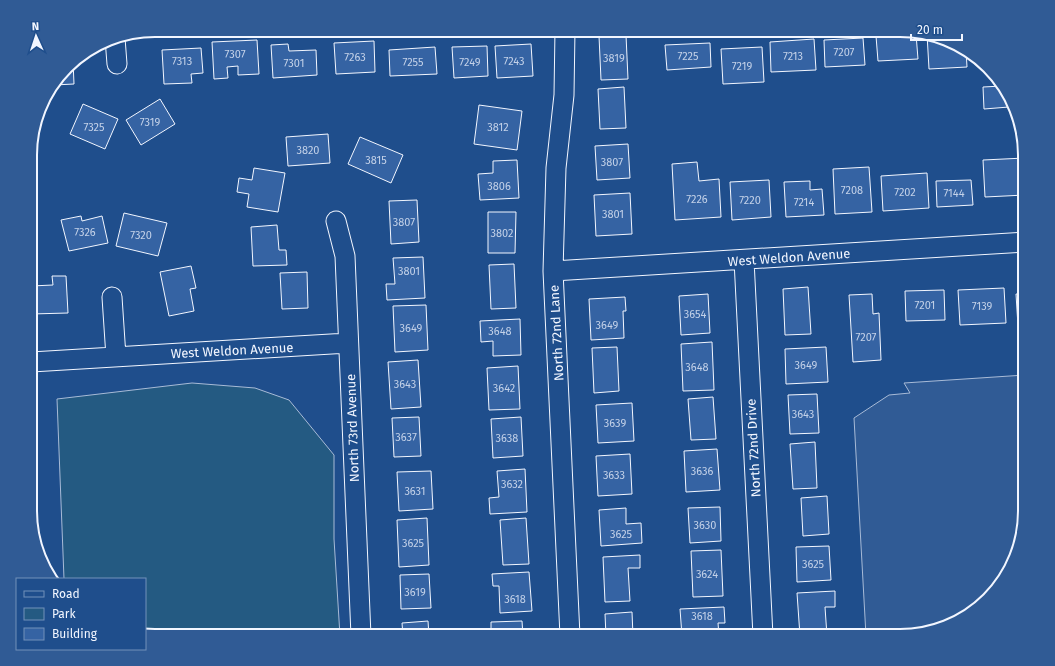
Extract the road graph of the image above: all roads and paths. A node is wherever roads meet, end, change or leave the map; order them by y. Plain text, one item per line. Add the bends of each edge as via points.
1 (565, 37) edge
2 (115, 44) edge
3 (117, 64) dead end
4 (336, 221) dead end
5 (1018, 242) edge
6 (744, 260) junction
7 (553, 271) junction
8 (112, 297) dead end
9 (348, 343) junction
10 (116, 356) junction
11 (37, 362) edge
12 (361, 629) edge
13 (570, 629) edge
14 (763, 629) edge

1 - 7 street, North 72nd Lane via 564,95 556,168
2 - 3 street
4 - 9 street, North 73rd Avenue via 345,256
5 - 6 street, West Weldon Avenue
6 - 7 street, West Weldon Avenue
6 - 14 street, North 72nd Drive
7 - 13 street, North 72nd Lane
8 - 10 street
9 - 10 street, West Weldon Avenue
9 - 12 street, North 73rd Avenue
10 - 11 street, West Weldon Avenue

